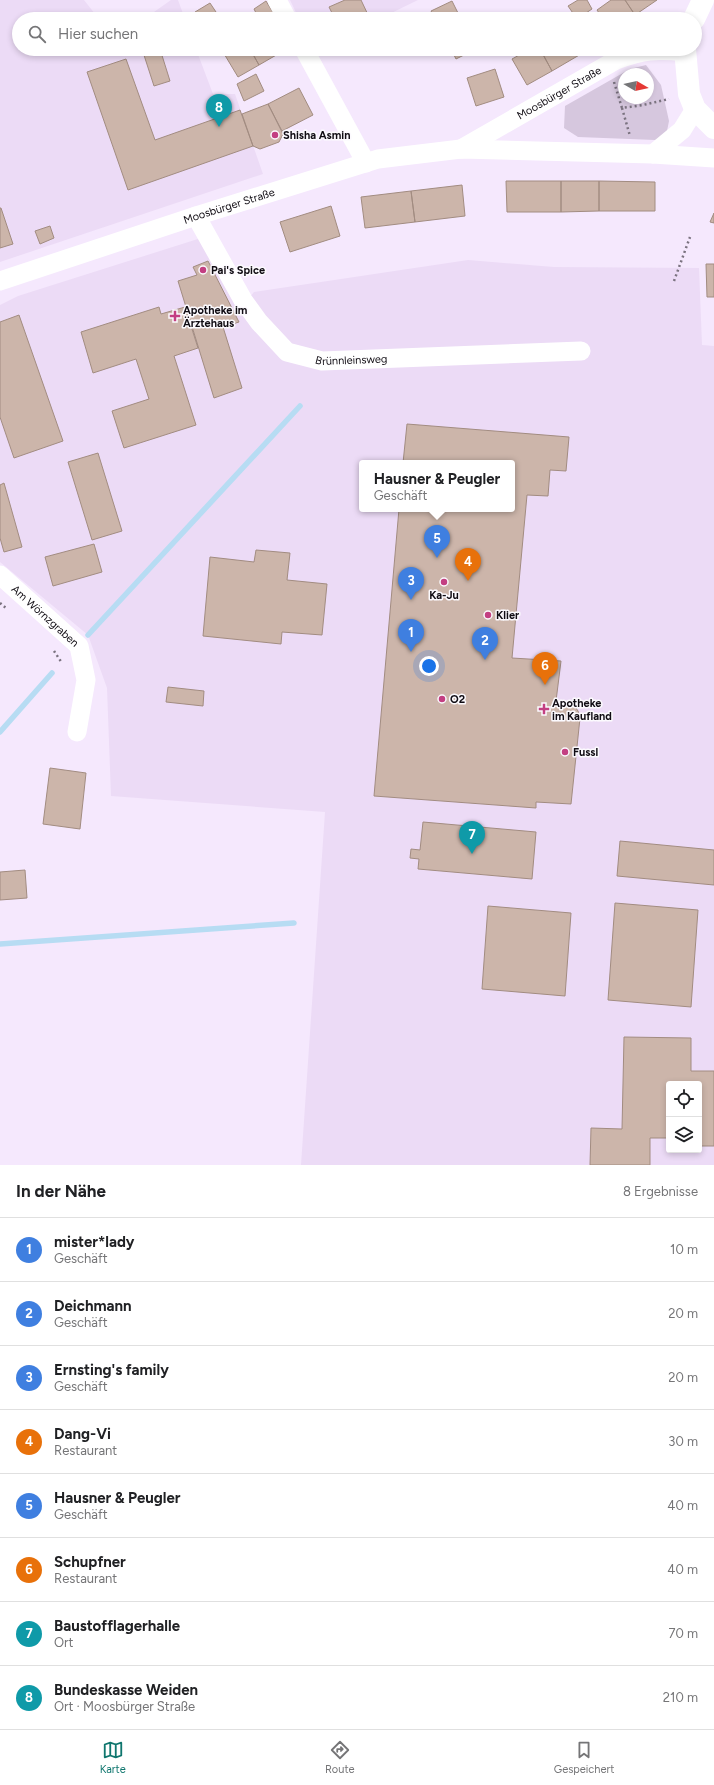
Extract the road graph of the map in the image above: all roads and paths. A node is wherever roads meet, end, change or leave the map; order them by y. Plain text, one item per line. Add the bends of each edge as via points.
1 (277, 0) edge
2 (704, 0) edge
3 (284, 12) edge
4 (698, 12) edge
5 (308, 56) edge
6 (628, 56) edge
7 (686, 56) edge
8 (606, 66) junction
9 (692, 102) junction
10 (622, 108) junction
11 (714, 128) edge
12 (461, 149) junction
13 (633, 154) junction
14 (653, 154) junction
15 (714, 158) edge
16 (366, 163) junction
17 (196, 216) junction
18 (690, 237) dead end
19 (0, 281) edge
20 (674, 281) dead end
21 (581, 351) dead end
22 (0, 575) edge
23 (0, 603) edge
24 (12, 613) dead end
25 (53, 649) dead end
26 (86, 680) junction
27 (77, 732) dead end

1 - 3 street
2 - 4 main road
5 - 16 street
6 - 8 street, Moosbürger Straße
7 - 9 main road
8 - 10 path via 615,83
8 - 12 street, Moosbürger Straße
9 - 10 path
9 - 11 main road
9 - 14 street via 682,130
10 - 13 path via 629,128
12 - 13 street, Moosbürger Straße
12 - 16 street, Moosbürger Straße via 378,159
13 - 14 street, Moosbürger Straße
14 - 15 street, Moosbürger Straße
16 - 17 street, Moosbürger Straße
17 - 19 street, Moosbürger Straße
17 - 21 street, Brünnleinsweg via 243,300 287,352 322,361
18 - 20 path
22 - 26 street, Am Wörnzgraben via 80,646
23 - 24 path
25 - 26 path via 66,669
26 - 27 street, Am Wörnzgraben

